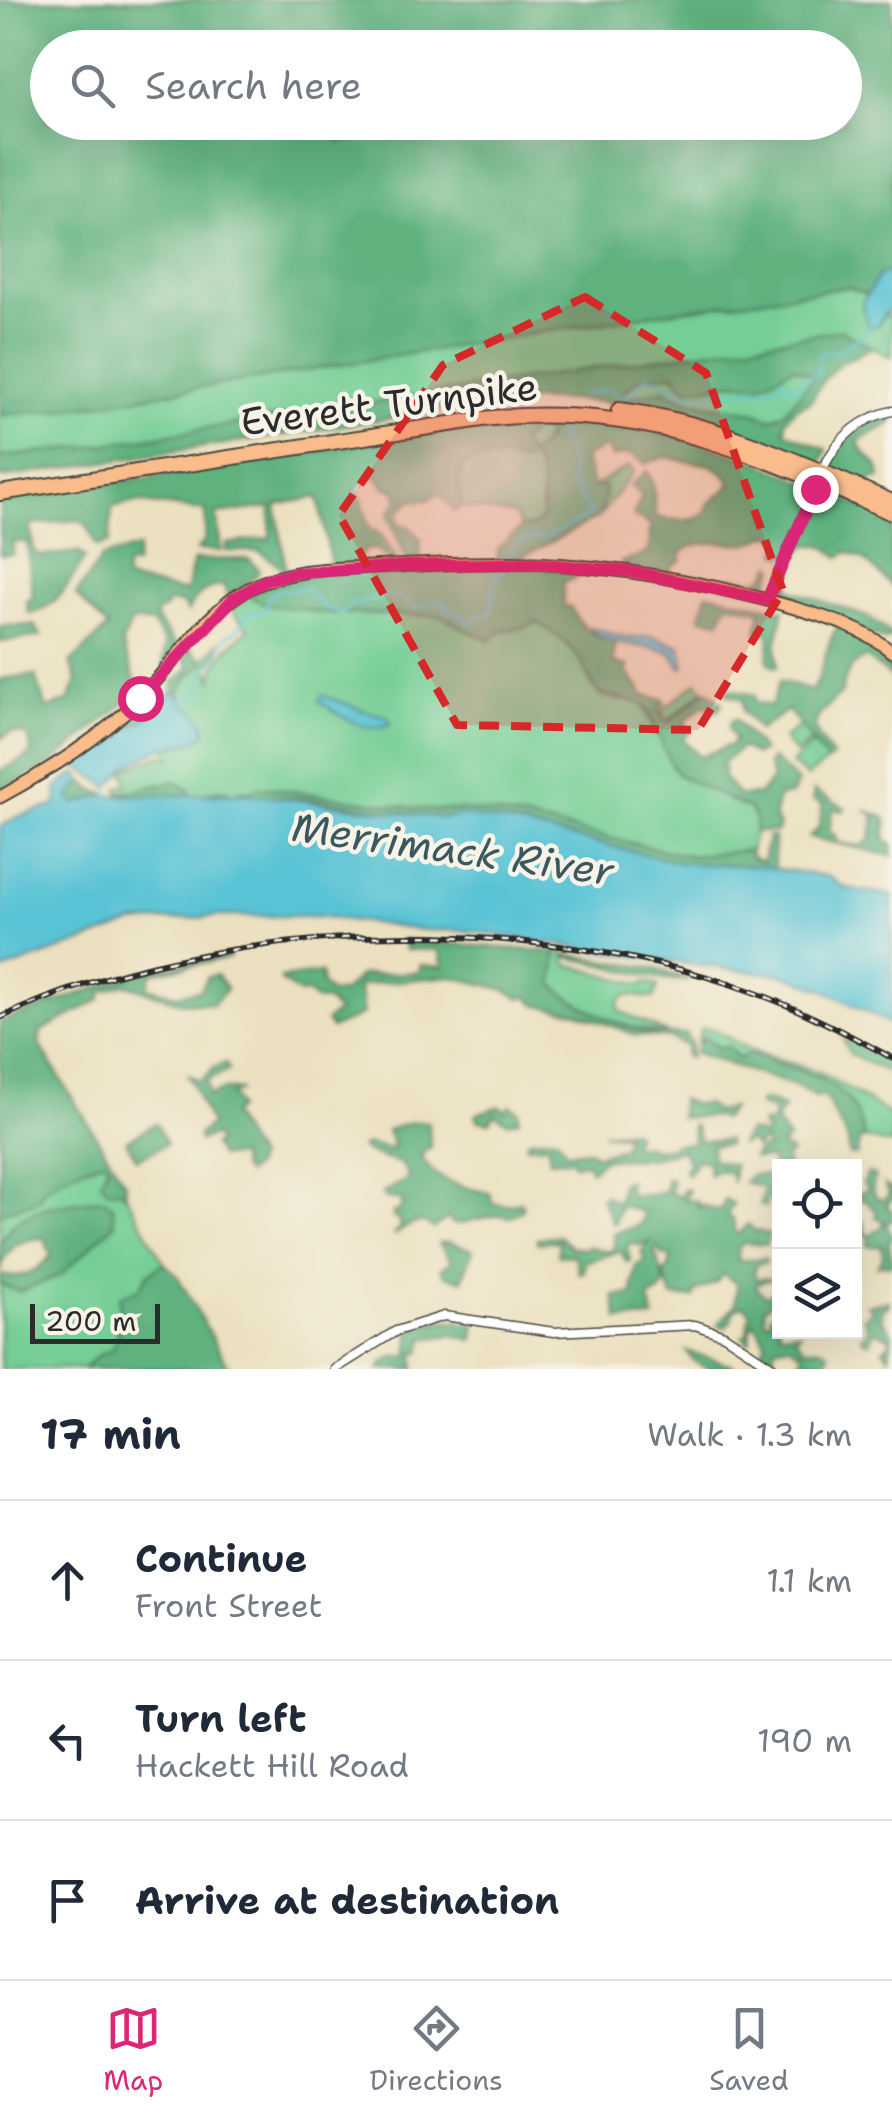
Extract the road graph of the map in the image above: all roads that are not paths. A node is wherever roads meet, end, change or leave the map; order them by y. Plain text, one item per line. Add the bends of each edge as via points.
1 (892, 411) edge
2 (825, 465) dead end
3 (0, 484) edge
4 (815, 489) dead end
5 (0, 493) edge
6 (892, 502) edge
7 (892, 513) edge
8 (767, 600) junction
9 (892, 652) edge
10 (0, 797) edge
11 (334, 1369) edge
12 (776, 1369) edge

1 - 2 street via 857,426
3 - 6 highway, Everett Turnpike via 450,414 556,406 706,428
4 - 8 street
5 - 7 highway, Everett Turnpike via 482,419 553,415 703,437
8 - 9 main road via 846,625
8 - 10 main road via 634,572 532,563 320,570 274,578 226,605 98,735
11 - 12 street via 404,1328 450,1316 554,1332 695,1325 724,1335

